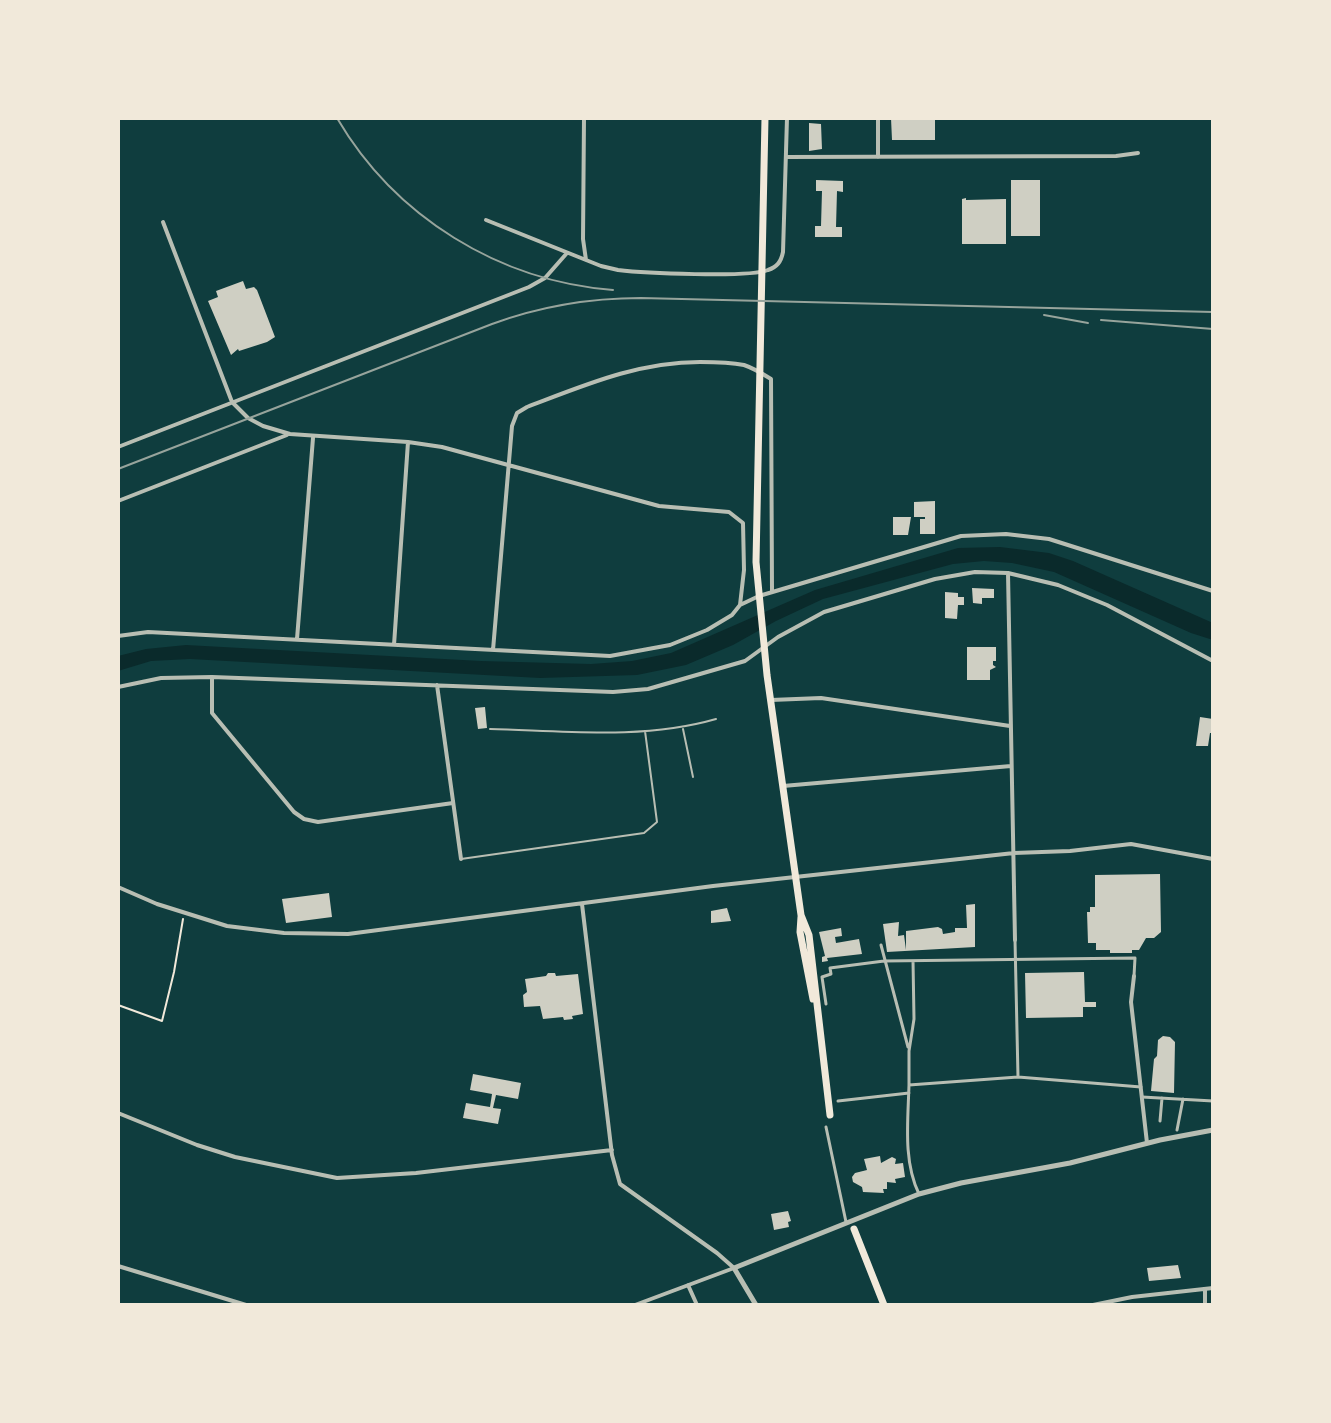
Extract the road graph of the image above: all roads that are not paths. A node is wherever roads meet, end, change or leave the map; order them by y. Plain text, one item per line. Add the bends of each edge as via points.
1 (584, 118) edge
2 (765, 118) edge
3 (787, 118) edge
4 (878, 118) edge
5 (1138, 153) dead end
6 (786, 157) junction
7 (878, 157) junction
8 (486, 220) dead end
9 (163, 222) dead end
10 (567, 253) junction
11 (586, 260) junction
12 (232, 402) junction
13 (290, 434) junction
14 (313, 438) junction
15 (408, 442) junction
16 (118, 447) edge
17 (509, 466) junction
18 (118, 501) edge
19 (744, 570) junction
20 (757, 573) junction
21 (1008, 573) junction
22 (1213, 591) edge
23 (773, 592) junction
24 (759, 596) junction
25 (740, 605) junction
26 (118, 636) edge
27 (297, 640) junction
28 (394, 645) junction
29 (764, 648) junction
30 (493, 650) junction
31 (1213, 661) edge
32 (212, 677) junction
33 (437, 685) junction
34 (118, 687) edge
35 (771, 700) junction
36 (716, 719) dead end
37 (1010, 726) junction
38 (683, 728) junction
39 (490, 729) dead end
40 (645, 731) junction
41 (1011, 766) junction
42 (693, 777) dead end
43 (783, 786) junction
44 (453, 803) junction
45 (1014, 853) junction
46 (461, 859) joint
47 (1213, 859) edge
48 (796, 878) junction
49 (118, 887) edge
50 (582, 904) junction
51 (1015, 940) joint
52 (881, 945) dead end
53 (1018, 958) junction
54 (884, 961) junction
55 (913, 961) junction
56 (1134, 976) joint
57 (826, 1004) dead end
58 (909, 1051) junction
59 (1018, 1077) junction
60 (909, 1085) junction
61 (1141, 1087) junction
62 (909, 1093) junction
63 (1142, 1097) junction
64 (1162, 1098) junction
65 (1183, 1099) junction
66 (838, 1101) dead end
67 (1213, 1101) edge
68 (118, 1113) edge
69 (830, 1115) dead end
70 (1160, 1121) dead end
71 (826, 1127) dead end
72 (1177, 1130) dead end
73 (1213, 1130) edge
74 (1147, 1143) junction
75 (612, 1150) junction
76 (919, 1194) junction
77 (846, 1222) junction
78 (854, 1229) dead end
79 (119, 1268) edge
80 (734, 1268) junction
81 (688, 1285) junction
82 (1213, 1288) edge
83 (1205, 1289) junction
84 (883, 1304) edge
85 (246, 1305) edge
86 (635, 1305) edge
87 (697, 1305) edge
88 (756, 1305) edge
89 (1093, 1305) edge
90 (1205, 1305) edge

1 - 11 street
2 - 20 main road
3 - 6 street
4 - 7 street
5 - 7 street
6 - 7 street
6 - 11 street via 783,252 768,270 631,271
8 - 10 street
9 - 12 street
10 - 11 street
10 - 12 street via 549,275 529,287
12 - 13 street via 248,418
12 - 16 street
13 - 14 street
13 - 18 street
14 - 15 street
14 - 27 street
15 - 17 street
15 - 28 street
17 - 19 street via 659,506 729,512 743,523
17 - 23 street via 512,426 517,413 527,407 648,365 746,366 771,379
17 - 30 street
19 - 20 street
19 - 25 street
20 - 24 main road
21 - 29 street via 957,574 824,612
21 - 31 street via 1107,605
21 - 37 street
22 - 23 street via 1049,539 983,534 940,541
23 - 24 street
24 - 25 street
24 - 29 main road
25 - 30 street via 707,630 670,645 610,656
26 - 27 street via 148,632
27 - 28 street
28 - 30 street
29 - 33 street via 745,661 648,689
29 - 35 main road
32 - 33 street
32 - 34 street via 161,678
32 - 44 street via 212,713 304,819 318,822
33 - 44 street
35 - 37 street via 821,698
35 - 43 main road
36 - 38 lane
37 - 41 street
38 - 40 lane
38 - 42 lane
39 - 40 lane
40 - 46 lane via 657,822 644,833
41 - 43 street
41 - 45 street
43 - 48 main road
44 - 46 street
45 - 47 street via 1131,844
45 - 48 street
45 - 51 street
48 - 50 street
48 - 69 main road via 809,935
49 - 50 street via 183,914 284,933 348,934
50 - 75 street
51 - 53 street
52 - 54 street
53 - 55 street
53 - 56 street via 1135,958
53 - 59 street
54 - 55 street
54 - 57 street via 830,968 831,974 822,977
54 - 58 street
55 - 58 street
56 - 61 street via 1131,1002
58 - 60 street
59 - 60 street
59 - 61 street
60 - 62 street
61 - 63 street
62 - 66 street
62 - 76 street via 908,1142
63 - 64 street
63 - 74 street
64 - 65 street
64 - 70 street
65 - 67 street
65 - 72 street
68 - 75 street via 235,1157 337,1178
71 - 77 street
73 - 74 street
74 - 76 street
75 - 80 street via 620,1184
76 - 77 street
77 - 80 street
78 - 84 main road
79 - 85 street
80 - 81 street
80 - 88 street
81 - 86 street
81 - 87 street
82 - 83 street
83 - 89 street
83 - 90 street

